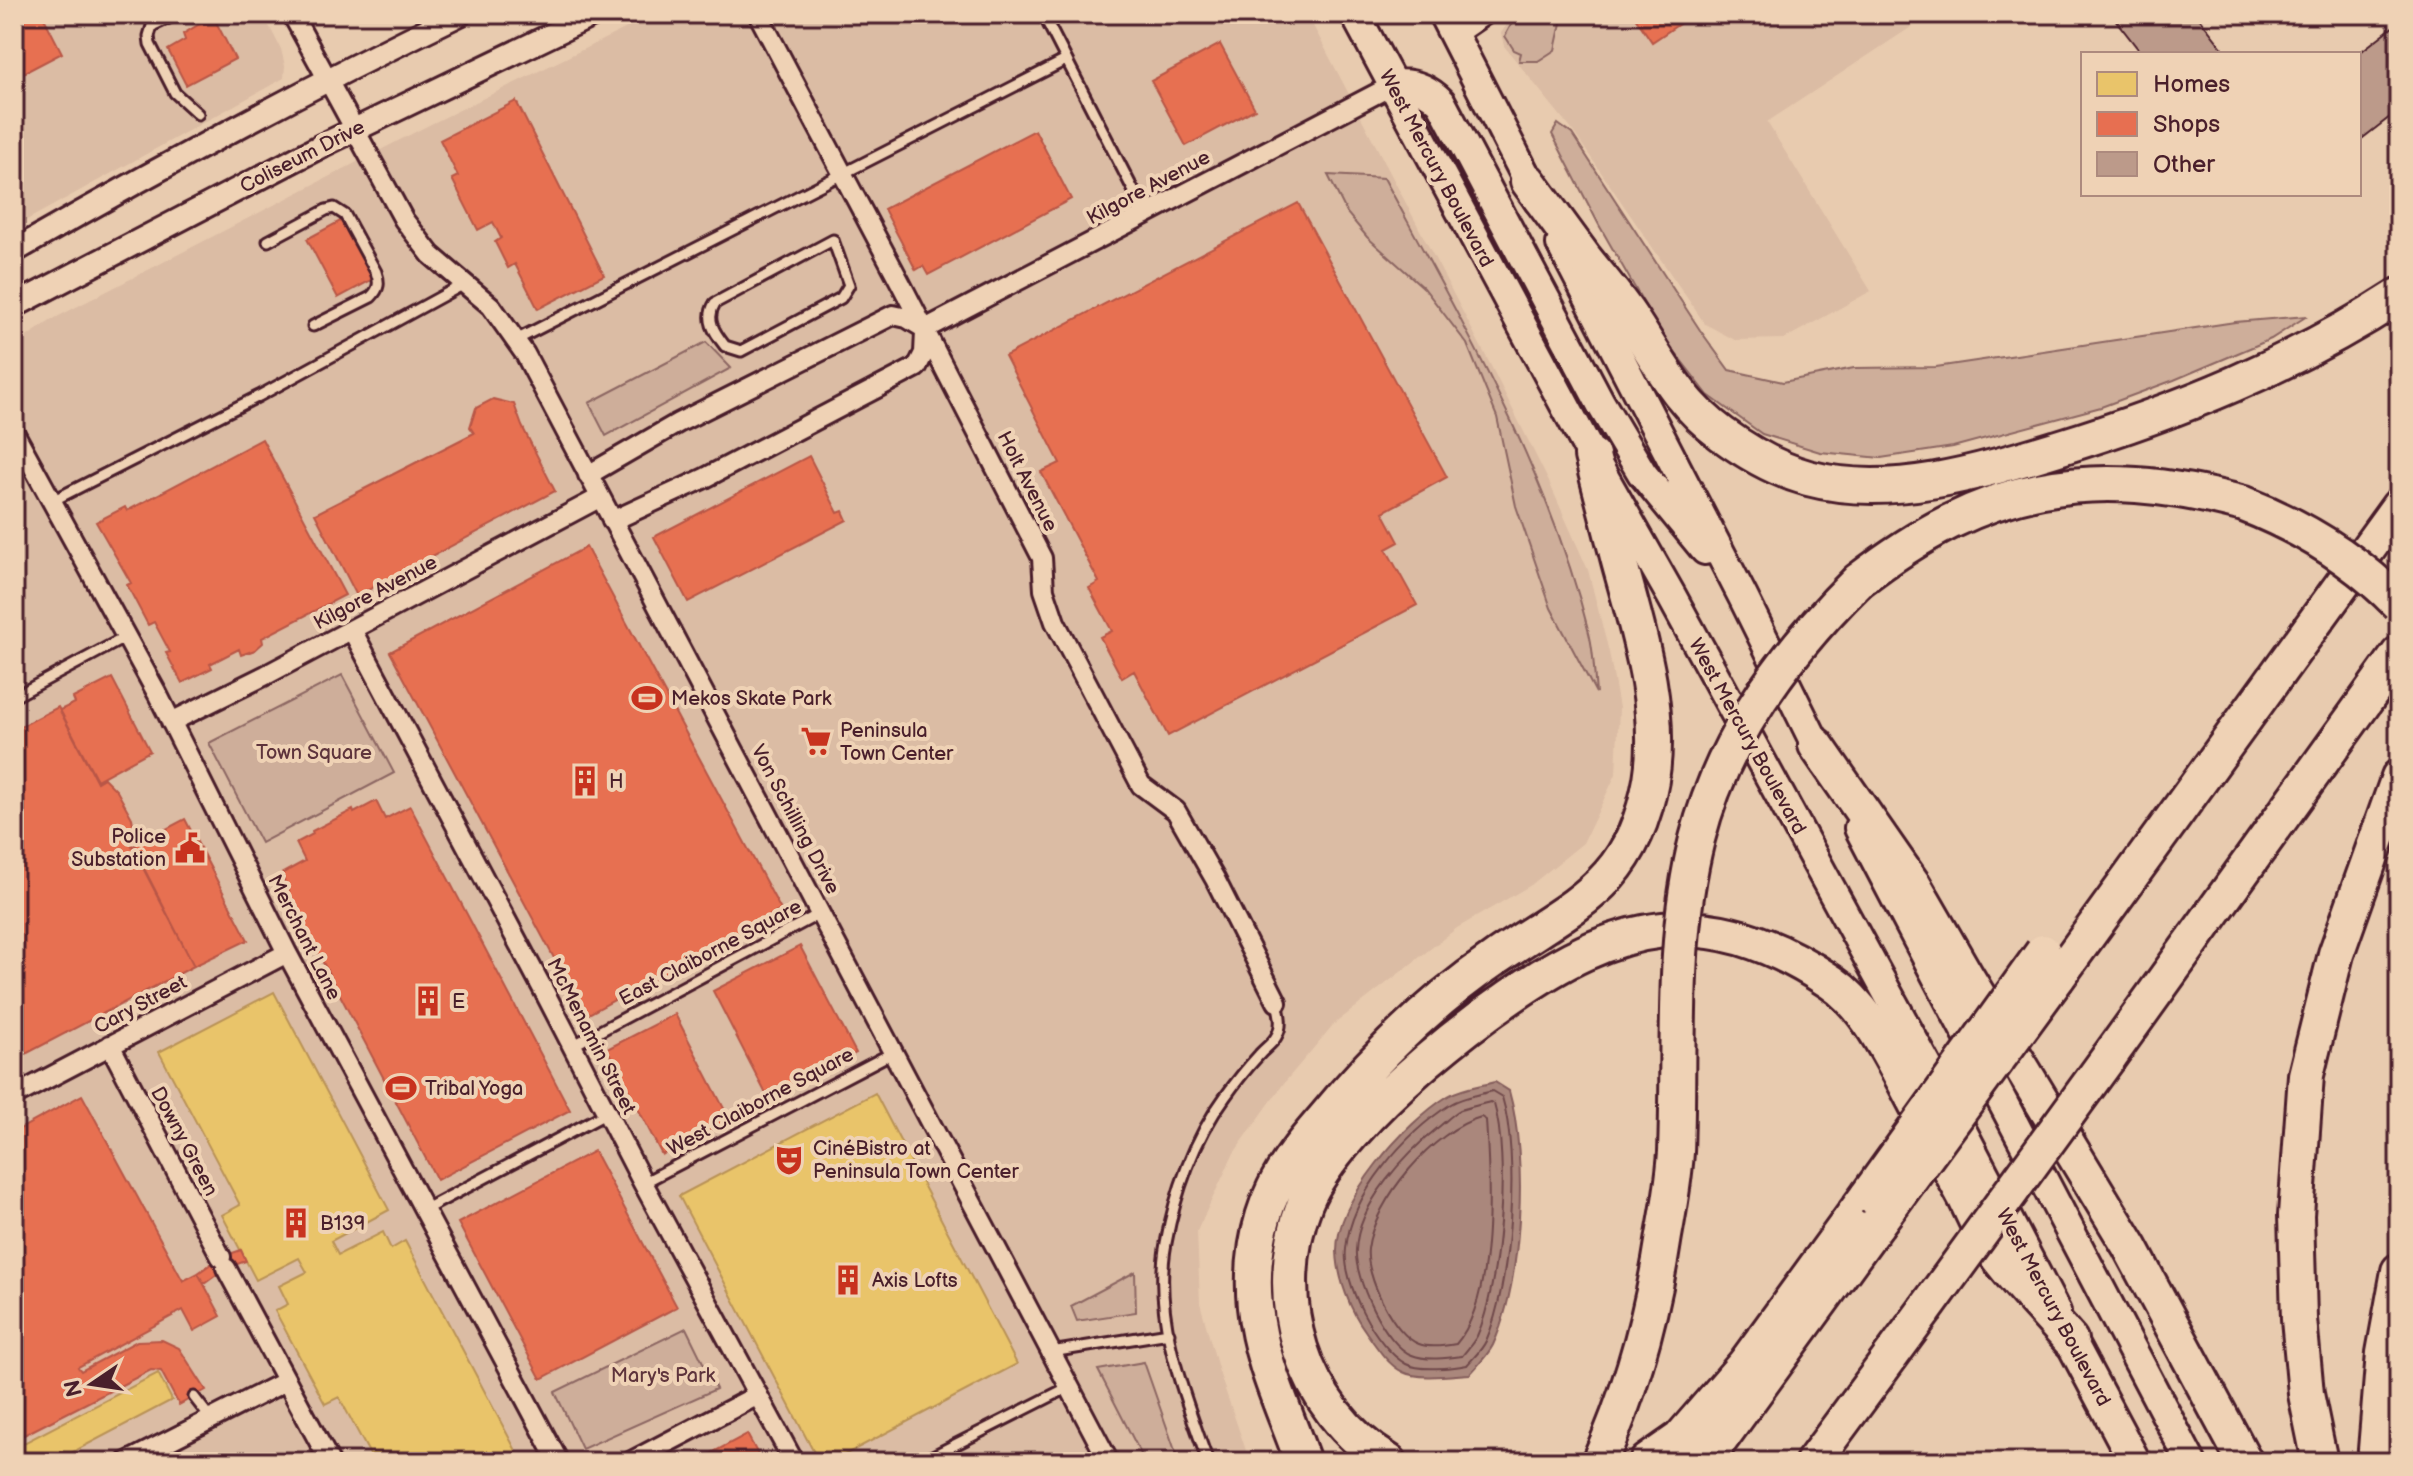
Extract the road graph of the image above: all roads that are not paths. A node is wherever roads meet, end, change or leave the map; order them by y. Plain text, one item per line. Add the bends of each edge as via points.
1 (177, 14) edge
2 (292, 14) edge
3 (460, 14) edge
4 (595, 14) edge
5 (758, 14) edge
6 (1043, 14) edge
7 (1355, 14) edge
8 (1486, 14) edge
9 (1448, 25) edge
10 (1066, 60) junction
11 (328, 81) junction
12 (1393, 85) junction
13 (198, 114) dead end
14 (353, 130) junction
15 (841, 173) junction
16 (1528, 181) junction
17 (1145, 213) junction
18 (833, 240) joint
19 (268, 241) dead end
20 (14, 251) edge
21 (466, 283) junction
22 (2399, 296) edge
23 (14, 306) edge
24 (313, 326) dead end
25 (925, 329) junction
26 (516, 340) junction
27 (14, 432) edge
28 (1592, 456) junction
29 (588, 475) junction
30 (599, 498) junction
31 (52, 501) junction
32 (2399, 506) edge
33 (612, 521) junction
34 (1743, 597) junction
35 (2399, 604) edge
36 (352, 630) junction
37 (126, 637) junction
38 (2399, 654) edge
39 (14, 697) edge
40 (171, 722) junction
41 (1816, 745) junction
42 (2399, 777) edge
43 (821, 913) junction
44 (287, 953) junction
45 (1277, 1002) joint
46 (110, 1045) junction
47 (572, 1046) junction
48 (894, 1052) junction
49 (14, 1096) edge
50 (607, 1113) junction
51 (643, 1183) junction
52 (424, 1210) junction
53 (1872, 1210) junction
54 (2399, 1271) edge
55 (1169, 1333) junction
56 (2070, 1340) junction
57 (1051, 1352) junction
58 (286, 1381) junction
59 (1069, 1387) junction
60 (758, 1395) junction
61 (194, 1397) dead end
62 (1849, 1413) junction
63 (211, 1419) junction
64 (127, 1462) edge
65 (330, 1462) edge
66 (559, 1462) edge
67 (630, 1462) edge
68 (794, 1462) edge
69 (921, 1462) edge
70 (1109, 1462) edge
71 (1208, 1462) edge
72 (1303, 1462) edge
73 (1389, 1462) edge
74 (1599, 1462) edge
75 (1647, 1462) edge
76 (1704, 1462) edge
77 (1813, 1462) edge
78 (1831, 1462) edge
79 (2135, 1462) edge
80 (2191, 1462) edge
81 (2245, 1462) edge
82 (2320, 1462) edge
83 (2375, 1462) edge

1 - 13 lane via 152,26 150,44 175,93
2 - 11 street, Von Schilling Drive
3 - 11 street
4 - 14 street, Coliseum Drive
5 - 15 street, Holt Avenue
6 - 10 lane
7 - 12 main road, West Mercury Boulevard
8 - 9 street
9 - 16 main road
10 - 15 lane
10 - 17 lane
11 - 14 street, Von Schilling Drive
11 - 20 street
12 - 17 street, Kilgore Avenue
12 - 28 main road, West Mercury Boulevard
12 - 34 main road via 1421,88 1441,102 1642,473
14 - 21 street, Von Schilling Drive via 417,239
14 - 23 street, Coliseum Drive
15 - 25 street, Holt Avenue
15 - 26 lane
16 - 22 highway via 1696,412 1774,465 1808,478 1854,485 1953,477 2152,418 2310,349
16 - 34 main road
17 - 25 street, Kilgore Avenue
18 - 18 lane via 715,303 710,321 725,346 741,351 841,298 849,285
19 - 24 lane via 334,208 345,215 376,272 379,282 371,297
21 - 26 street, Von Schilling Drive
21 - 31 lane
25 - 29 street via 893,315 678,423
25 - 33 street via 917,367
25 - 45 street, Holt Avenue via 1042,558 1044,590 1055,622 1141,785 1176,811
26 - 29 street, Von Schilling Drive
27 - 31 street, Merchant Lane
28 - 56 main road, West Mercury Boulevard via 1941,1092
28 - 72 highway via 1640,638 1654,720 1644,810 1632,841 1599,888 1493,959 1387,1048 1300,1148 1274,1188 1255,1261 1255,1306 1263,1354
29 - 30 street, Von Schilling Drive
30 - 33 street, Von Schilling Drive
30 - 36 street, Kilgore Avenue
31 - 37 street, Merchant Lane
32 - 53 highway, bridge via 2144,857 2050,965
33 - 43 street, Von Schilling Drive
34 - 41 main road
35 - 74 highway, bridge via 2309,533 2244,504 2138,483 2087,484 2004,499 1928,531 1858,581 1819,618 1749,717 1726,760 1697,837 1681,925 1676,1132 1667,1221 1639,1359
36 - 40 street, Kilgore Avenue
36 - 47 street, McMenamin Street
37 - 39 lane
37 - 40 street, Merchant Lane
38 - 62 highway, bridge
40 - 44 street, Merchant Lane
41 - 80 main road
41 - 81 highway via 1914,886 2130,1247
42 - 82 highway via 2336,954 2306,1075 2296,1215 2299,1304 2306,1394
43 - 47 lane, East Claiborne Square
43 - 48 street, Von Schilling Drive
44 - 46 street, Cary Street
44 - 52 street, Merchant Lane
45 - 55 lane via 1281,1023 1276,1038 1223,1099 1180,1186 1165,1246 1163,1293
46 - 49 street, Cary Street
46 - 58 street, Downy Green
47 - 50 street, McMenamin Street
48 - 51 lane, West Claiborne Square
48 - 57 street, Von Schilling Drive
50 - 51 street, McMenamin Street
50 - 52 lane
51 - 60 street, McMenamin Street
52 - 66 street, Merchant Lane
53 - 75 highway via 1680,1439
53 - 76 highway
54 - 83 highway via 2384,1353
55 - 57 lane
55 - 71 lane
56 - 73 highway via 1991,1247 1883,1041 1851,1000 1822,976 1760,943 1687,929 1662,930 1583,953 1462,1033 1367,1118 1328,1164 1306,1201 1289,1278 1300,1353 1334,1414
56 - 79 highway, West Mercury Boulevard
57 - 59 street, Von Schilling Drive
58 - 63 street
58 - 65 street, Downy Green
59 - 69 lane
59 - 70 street, Von Schilling Drive
60 - 67 street
60 - 68 street, McMenamin Street
61 - 63 lane
62 - 77 highway
62 - 78 highway
63 - 64 street

